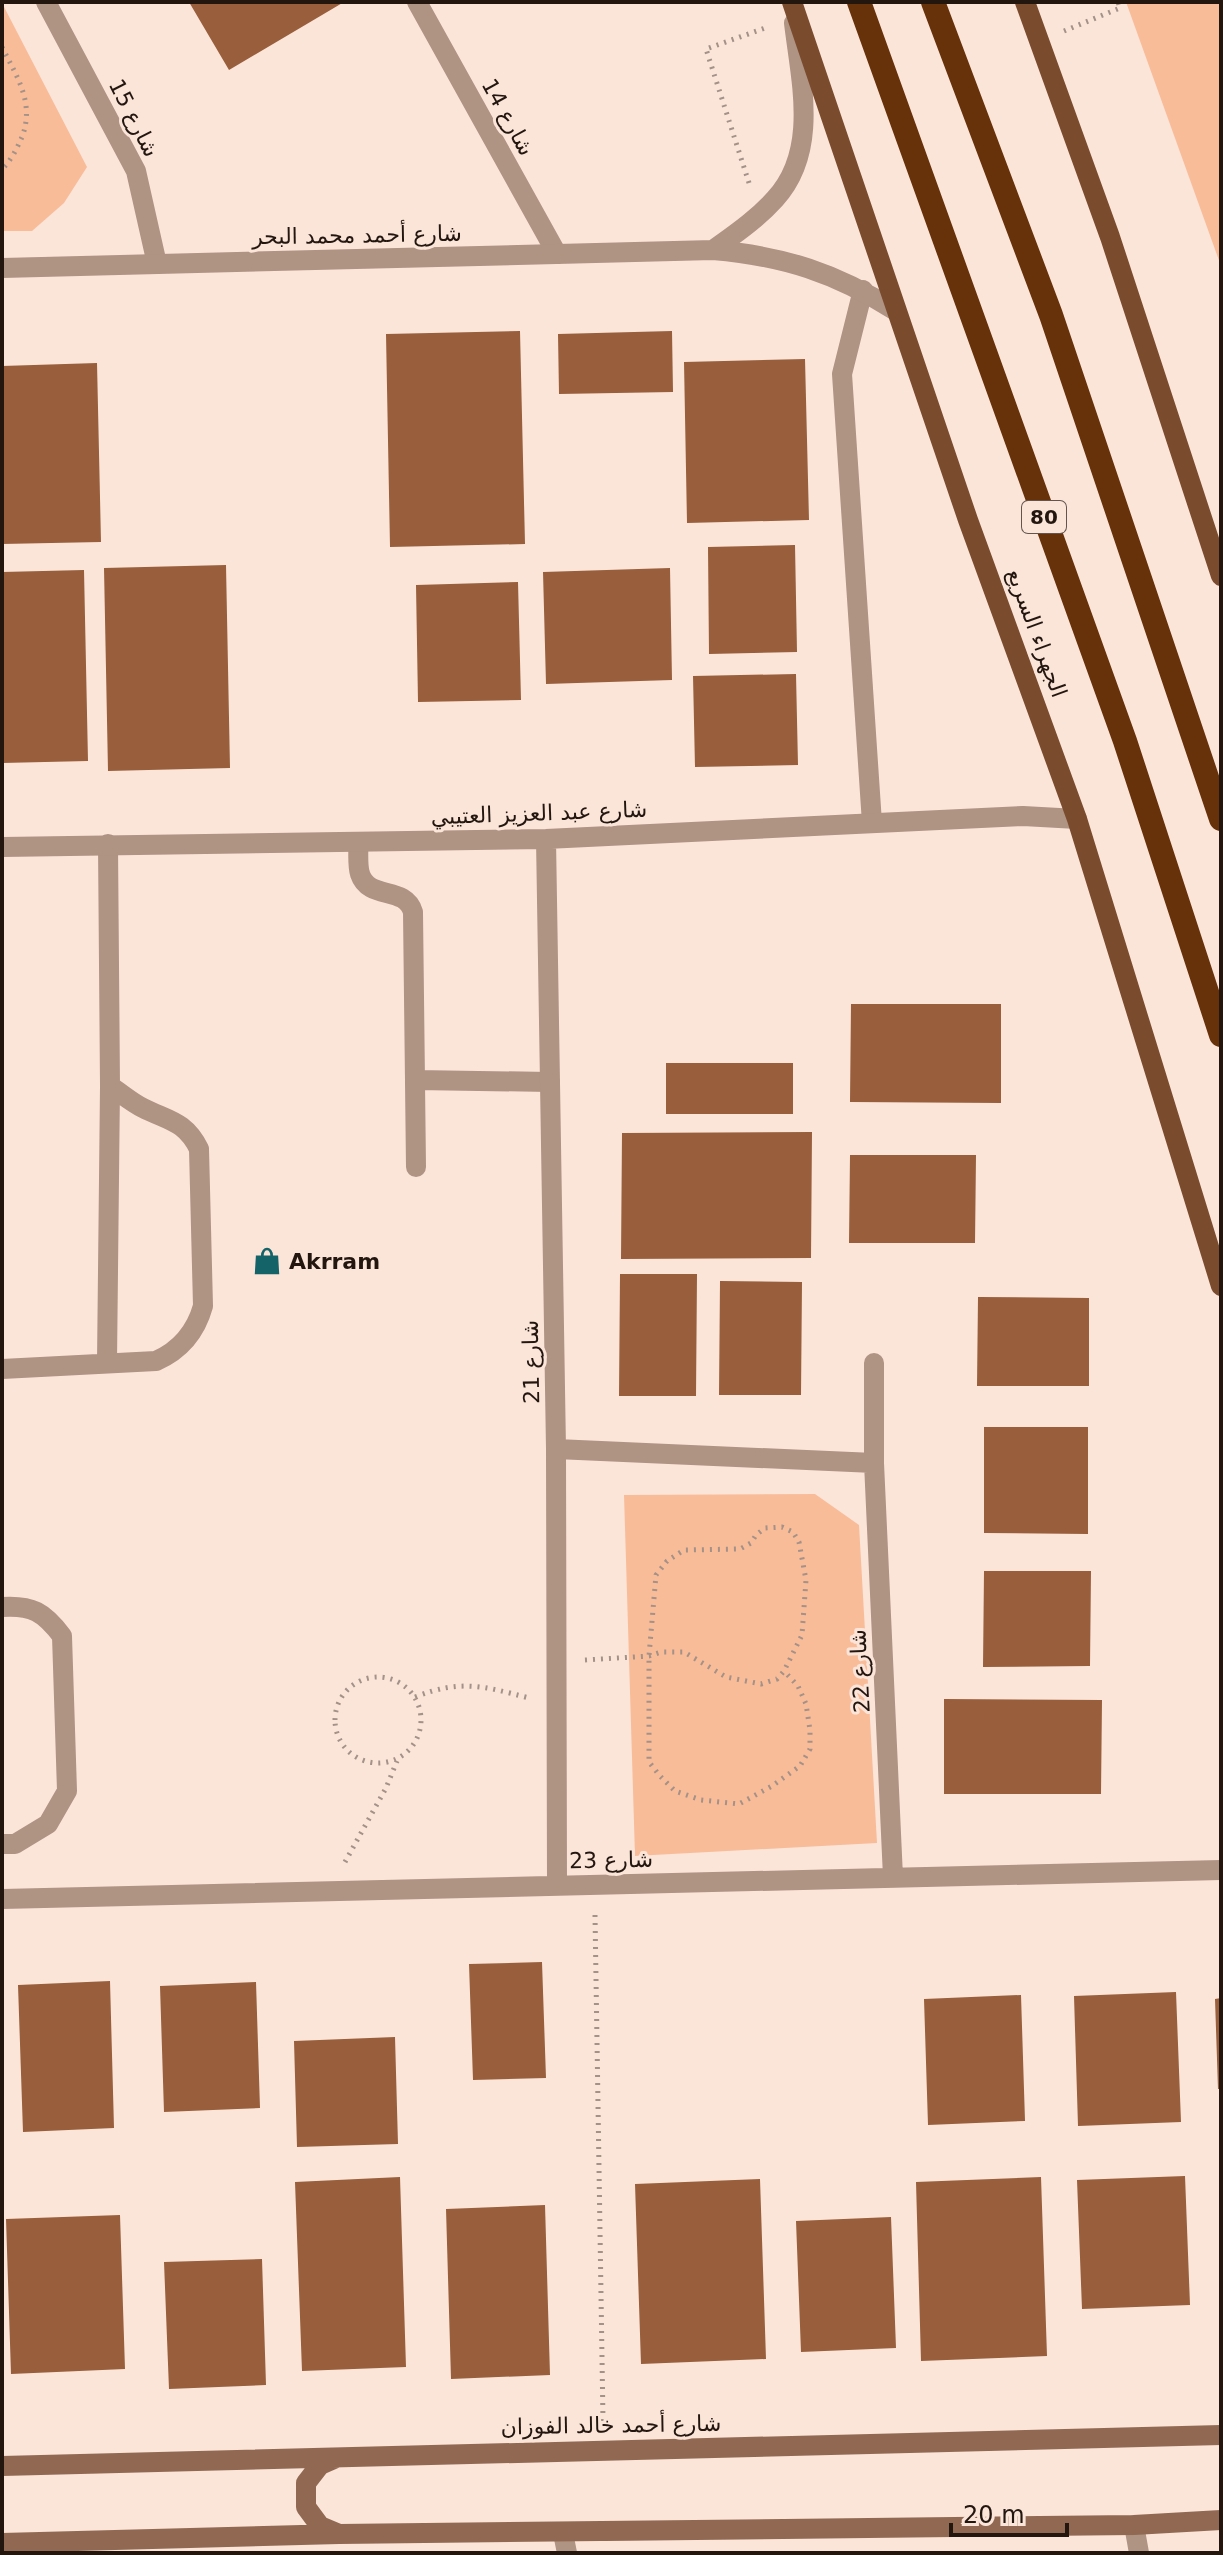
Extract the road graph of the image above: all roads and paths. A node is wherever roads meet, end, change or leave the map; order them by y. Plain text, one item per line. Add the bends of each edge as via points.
1 (46, 2) edge
2 (417, 2) edge
3 (792, 2) edge
4 (859, 2) edge
5 (933, 2) edge
6 (1025, 2) edge
7 (1118, 2) edge
8 (1040, 41) junction
9 (2, 47) edge
10 (706, 49) dead end
11 (2, 169) edge
12 (758, 214) junction
13 (713, 250) junction
14 (557, 254) junction
15 (157, 264) junction
16 (2, 268) edge
17 (863, 290) junction
18 (896, 311) junction
19 (1221, 576) edge
20 (1077, 819) junction
21 (1221, 819) edge
22 (872, 823) junction
23 (546, 839) junction
24 (358, 842) junction
25 (108, 844) junction
26 (2, 847) edge
27 (1221, 1035) edge
28 (416, 1080) junction
29 (550, 1082) junction
30 (110, 1086) junction
31 (416, 1167) dead end
32 (1221, 1286) edge
33 (107, 1363) junction
34 (874, 1363) dead end
35 (2, 1369) edge
36 (556, 1449) junction
37 (874, 1463) junction
38 (2, 1607) edge
39 (649, 1656) junction
40 (556, 1662) junction
41 (784, 1671) junction
42 (415, 1697) junction
43 (557, 1705) junction
44 (397, 1760) junction
45 (2, 1844) edge
46 (1221, 1870) edge
47 (893, 1877) junction
48 (594, 1884) junction
49 (557, 1885) junction
50 (329, 1891) junction
51 (2, 1899) edge
52 (1221, 2435) edge
53 (604, 2450) junction
54 (340, 2456) junction
55 (2, 2466) edge
56 (1221, 2520) edge
57 (1134, 2525) junction
58 (339, 2534) junction
59 (2, 2543) edge
60 (565, 2543) edge
61 (1139, 2553) edge

1 - 15 street, شارع 15 via 136,171
2 - 14 street, شارع 14
3 - 12 street via 804,112 802,145 792,173
3 - 18 main road, الجهراء السريع
4 - 27 highway, الجهراء السريع / 80 via 1125,741
5 - 21 highway via 1051,315
6 - 8 main road
7 - 8 path via 1120,8
8 - 19 main road
9 - 11 path via 26,96 28,122
10 - 12 path
12 - 13 street
13 - 14 street, شارع أحمد محمد البحر
13 - 17 street, شارع أحمد محمد البحر via 790,261
14 - 15 street, شارع أحمد محمد البحر
15 - 16 street, شارع أحمد محمد البحر
17 - 18 street, شارع أحمد محمد البحر
17 - 22 street via 842,374
18 - 20 main road, الجهراء السريع
20 - 22 street, شارع عبد العزيز العتيبي via 1023,816
20 - 32 main road, الجهراء السريع
22 - 23 street, شارع عبد العزيز العتيبي
23 - 24 street, شارع عبد العزيز العتيبي
23 - 29 street, شارع 21
24 - 25 street, شارع عبد العزيز العتيبي
24 - 28 street via 359,872 365,882 374,891 401,895 413,912
25 - 26 street, شارع عبد العزيز العتيبي
25 - 30 street
28 - 29 street
28 - 31 street
29 - 36 street, شارع 21
30 - 33 street
30 - 33 street via 191,1133 199,1149 203,1306 198,1323 170,1355 156,1361
33 - 35 street
34 - 37 street, شارع 22
36 - 37 street
36 - 40 street, شارع 21
37 - 47 street, شارع 22
38 - 45 street via 22,1606 49,1618 62,1636 67,1791 48,1824 15,1844
39 - 40 path
39 - 41 path via 684,1652 743,1682 761,1684
39 - 41 path via 656,1575 667,1561 684,1550 740,1549 765,1528 782,1527 799,1542 806,1580 802,1635
39 - 41 path via 649,1762 675,1791 721,1803 739,1804 772,1786 800,1766 810,1749 806,1704
40 - 43 street, شارع 21
42 - 43 path via 439,1688 483,1686
42 - 44 path via 422,1720 419,1736
42 - 44 path via 398,1681 367,1678 352,1685 335,1712 340,1743 351,1755 382,1764
43 - 49 street, شارع 21
44 - 50 path
46 - 47 street, شارع 23
47 - 48 street, شارع 23
48 - 49 street, شارع 23
48 - 53 path
49 - 50 street, شارع 23
50 - 51 street, شارع 23
52 - 53 main road, شارع أحمد خالد الفوزان
53 - 54 main road, شارع أحمد خالد الفوزان
54 - 55 main road, شارع أحمد خالد الفوزان
54 - 58 main road via 320,2465 306,2483 306,2507 320,2526
56 - 57 main road
57 - 60 main road
57 - 61 street
58 - 59 main road
58 - 60 main road

